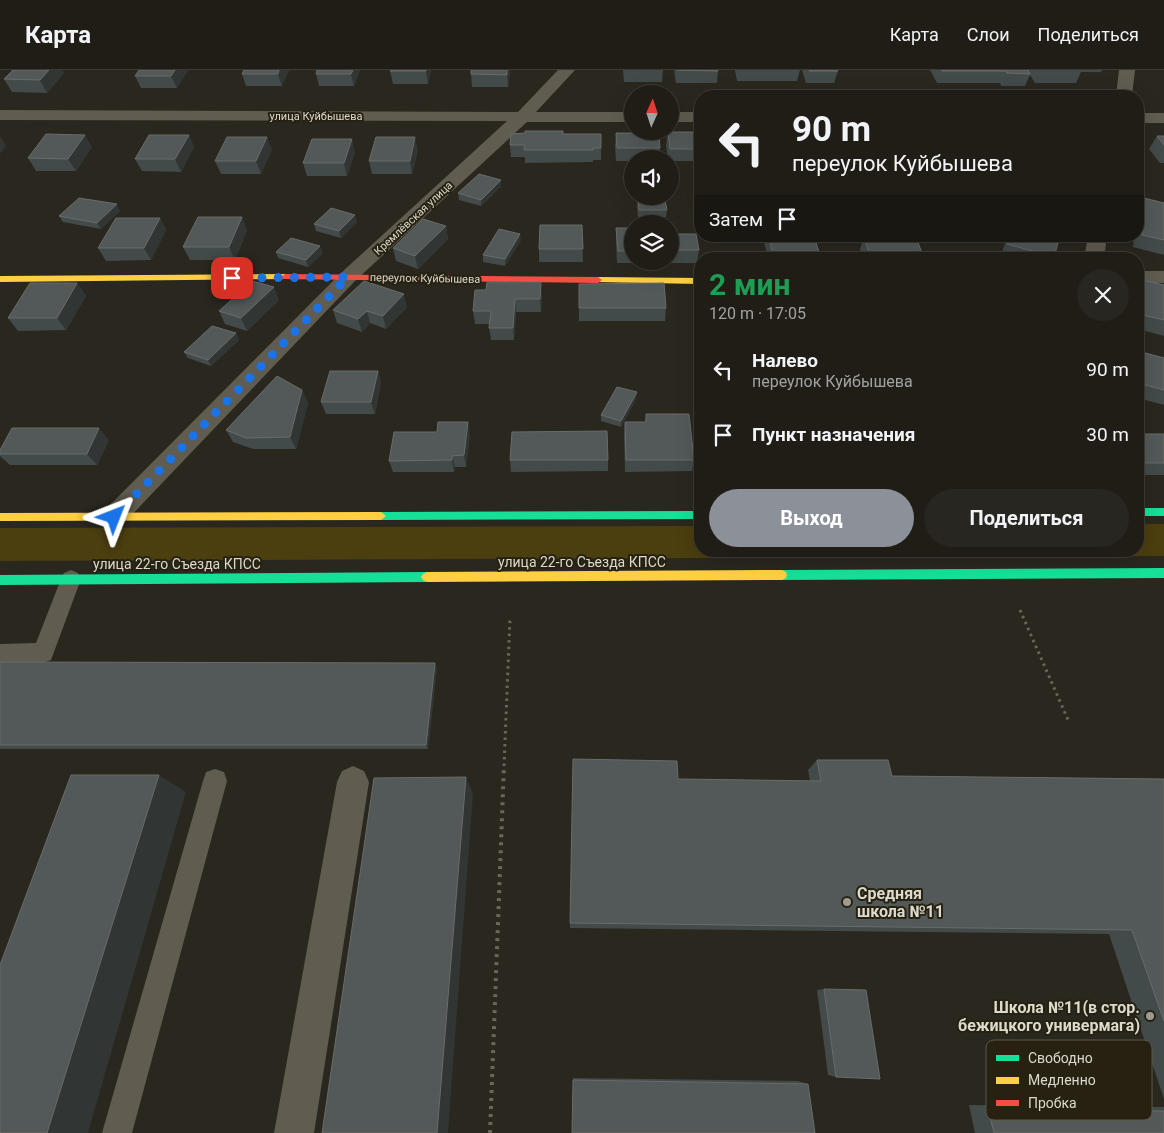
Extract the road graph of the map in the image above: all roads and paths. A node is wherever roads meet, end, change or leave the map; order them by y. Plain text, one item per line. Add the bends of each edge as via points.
1 (567, 70) edge
2 (1127, 70) edge
3 (1125, 90) edge
4 (0, 115) edge
5 (522, 117) junction
6 (624, 117) edge
7 (679, 117) edge
8 (694, 117) edge
9 (1144, 118) edge
10 (1164, 118) edge
11 (348, 277) junction
12 (1144, 277) edge
13 (1164, 277) edge
14 (0, 279) edge
15 (694, 281) edge
16 (1144, 512) edge
17 (1164, 512) edge
18 (694, 515) edge
19 (0, 517) edge
20 (114, 517) junction
21 (1164, 573) edge
22 (72, 579) junction
23 (0, 580) edge
24 (1020, 610) dead end
25 (510, 618) dead end
26 (0, 654) edge
27 (1069, 722) dead end
28 (215, 781) dead end
29 (353, 782) dead end
30 (117, 1133) edge
31 (294, 1133) edge
32 (490, 1133) edge

1 - 5 street, Кремлёвская улица
2 - 3 street
4 - 5 street, улица Куйбышева
5 - 6 street, улица Куйбышева
5 - 11 street, Кремлёвская улица
7 - 8 street
9 - 10 street
11 - 14 main road, переулок Куйбышева
11 - 15 main road, переулок Куйбышева
11 - 20 street, Кремлёвская улица
12 - 13 street
16 - 17 main road
18 - 20 main road
19 - 20 main road
21 - 22 main road, улица 22-го Съезда КПСС
22 - 23 main road, улица 22-го Съезда КПСС
22 - 26 lane via 42,653
24 - 27 path
25 - 32 path
28 - 30 lane
29 - 31 street

